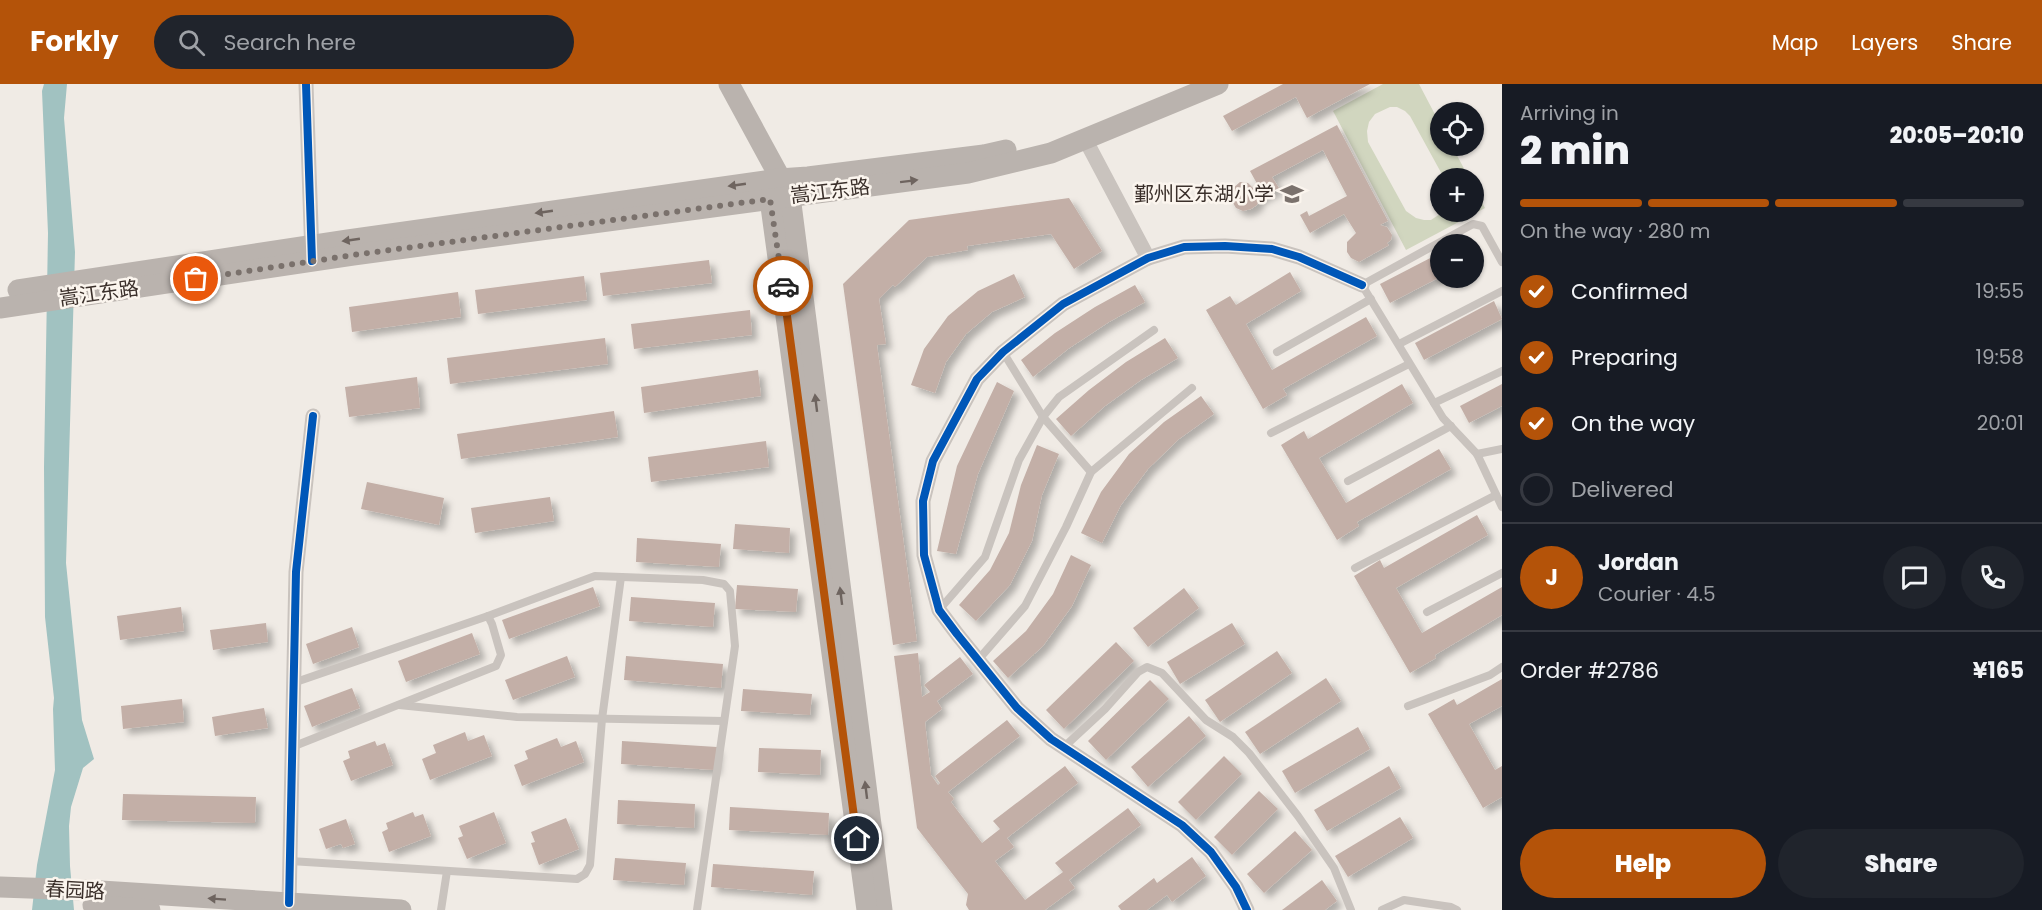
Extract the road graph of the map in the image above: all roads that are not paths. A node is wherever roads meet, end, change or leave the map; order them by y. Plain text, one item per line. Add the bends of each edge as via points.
1 (306, 84) edge
2 (729, 84) edge
3 (1180, 84) edge
4 (1218, 84) edge
5 (1085, 139) junction
6 (780, 191) junction
7 (312, 254) junction
8 (1148, 258) junction
9 (1502, 262) edge
10 (1362, 285) junction
11 (1502, 291) edge
12 (0, 293) edge
13 (38, 295) junction
14 (1371, 299) junction
15 (0, 308) edge
16 (1154, 330) dead end
17 (1399, 344) junction
18 (1003, 352) junction
19 (1276, 352) dead end
20 (1409, 364) junction
21 (1502, 371) edge
22 (1192, 388) dead end
23 (1434, 403) junction
24 (313, 416) dead end
25 (1043, 417) junction
26 (1451, 426) junction
27 (1271, 434) dead end
28 (1502, 449) edge
29 (1477, 454) junction
30 (1091, 472) junction
31 (1348, 481) dead end
32 (1496, 495) junction
33 (1502, 507) edge
34 (1355, 568) dead end
35 (1502, 573) edge
36 (621, 577) junction
37 (939, 610) junction
38 (1427, 612) dead end
39 (488, 615) junction
40 (978, 660) junction
41 (1502, 667) edge
42 (294, 683) junction
43 (398, 705) junction
44 (1408, 706) dead end
45 (602, 719) junction
46 (724, 721) junction
47 (292, 747) junction
48 (1064, 747) junction
49 (290, 861) junction
50 (447, 871) junction
51 (0, 887) edge
52 (28, 894) junction
53 (83, 897) junction
54 (0, 900) edge
55 (289, 903) junction
56 (258, 906) edge
57 (150, 910) edge
58 (401, 910) edge
59 (441, 910) edge
60 (697, 910) edge
61 (867, 910) edge
62 (882, 910) edge
63 (1247, 910) edge
64 (1351, 910) edge
65 (1382, 910) edge
66 (1457, 910) edge

1 - 7 street
2 - 6 main road
3 - 6 main road, 嵩江东路 via 1045,141 984,155 808,177
4 - 5 main road, 嵩江东路
6 -> 5 main road, 嵩江东路 via 968,173 1051,153
5 - 8 street
6 - 7 main road, 嵩江东路
6 - 61 main road
62 -> 6 main road
7 - 13 main road, 嵩江东路
8 - 10 street via 1184,248 1272,249 1299,256
8 - 18 street via 1063,304
9 - 10 lane via 1482,226 1473,224
10 - 14 lane
11 - 17 lane
12 - 13 main road, 嵩江东路
13 - 15 main road, 嵩江东路
14 - 17 lane
14 - 19 lane
16 - 25 lane via 1059,397
17 - 20 lane
18 - 25 lane
18 - 37 street via 977,379 933,461 923,501 924,555
20 - 23 lane
20 - 27 lane
21 - 23 lane
22 - 30 lane
23 - 26 lane
24 - 42 street via 296,572
25 - 30 lane
25 - 37 lane via 1019,460 985,557
26 - 29 lane
26 - 31 lane
28 - 29 lane
29 - 32 lane
30 - 40 lane via 1025,606
32 - 33 lane
32 - 34 lane
35 - 38 lane
36 - 39 lane via 595,576
36 - 45 lane
36 - 46 lane via 703,580 724,584 730,591 735,646
37 - 40 street
39 - 42 lane
39 - 43 lane via 501,655 496,666
40 - 48 street via 1017,708
41 - 44 lane
42 - 47 street
43 - 45 lane via 517,717
43 - 47 lane
45 - 46 lane
45 - 50 lane via 590,865 585,874 577,879
46 - 60 lane
47 - 49 street
48 - 63 street via 1182,825 1211,852
48 - 64 lane via 1105,710 1138,672 1156,669 1206,720 1250,753 1334,868
49 - 50 lane
49 - 55 street
50 - 59 lane
51 - 52 main road, 春园路
52 - 53 main road, 春园路
52 - 54 main road, 春园路
56 -> 53 main road, 春园路
53 - 57 main road, 春园路
55 - 56 main road, 春园路
55 - 58 main road, 春园路
65 - 66 lane via 1404,900

